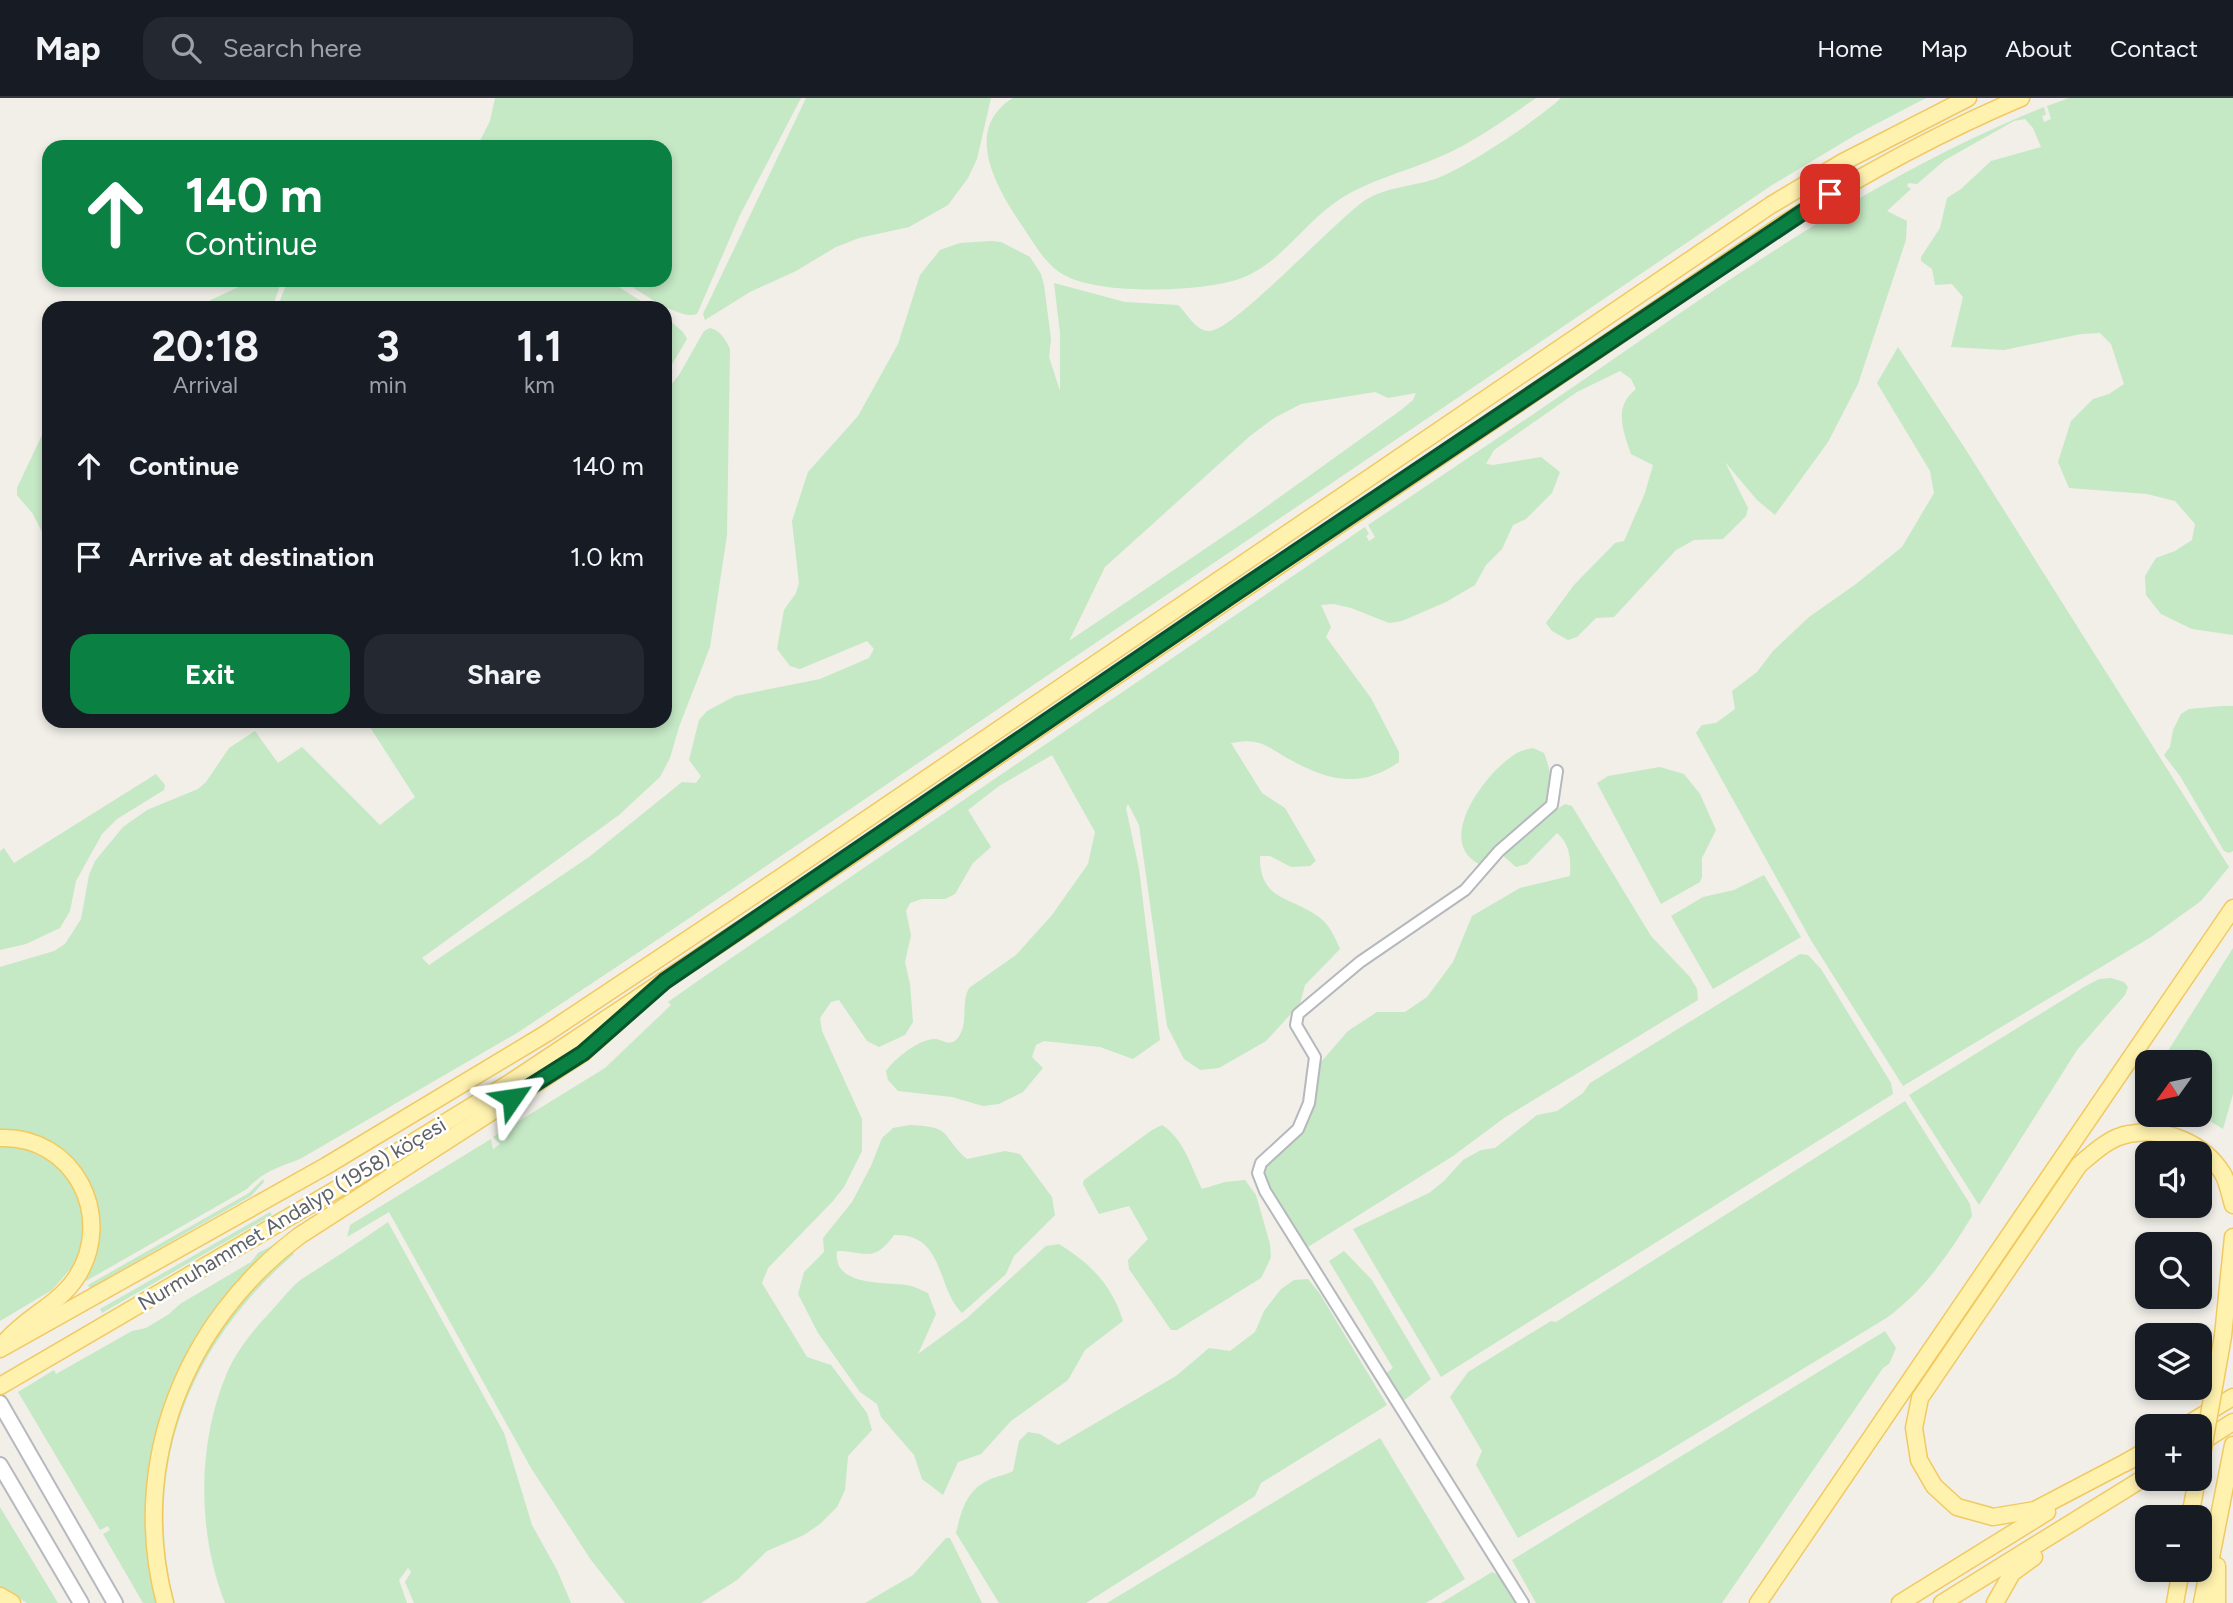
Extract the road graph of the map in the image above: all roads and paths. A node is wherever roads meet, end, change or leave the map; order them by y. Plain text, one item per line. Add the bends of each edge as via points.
1 (1968, 98) edge
2 (2021, 98) edge
3 (1557, 771) dead end
4 (2233, 908) edge
5 (665, 981) junction
6 (0, 1138) edge
7 (2233, 1205) edge
8 (2233, 1237) edge
9 (2233, 1291) edge
10 (2223, 1336) junction
11 (0, 1349) edge
12 (7, 1382) edge
13 (2233, 1397) edge
14 (0, 1403) edge
15 (2205, 1414) edge
16 (2209, 1414) edge
17 (2233, 1422) edge
18 (2212, 1435) edge
19 (2233, 1445) edge
20 (2135, 1457) edge
21 (2135, 1458) edge
22 (0, 1465) edge
23 (2135, 1483) edge
24 (2135, 1485) edge
25 (2220, 1511) junction
26 (2179, 1582) edge
27 (0, 1596) edge
28 (12, 1603) edge
29 (81, 1603) edge
30 (115, 1603) edge
31 (165, 1603) edge
32 (1523, 1603) edge
33 (1758, 1603) edge
34 (1900, 1603) edge
35 (1942, 1603) edge
36 (1996, 1603) edge
37 (2175, 1603) edge
38 (2202, 1603) edge
39 (2217, 1603) edge

1 - 11 main road, Nurmuhammet Andalyp (1958) köçesi via 1771,205 547,1034 327,1166
2 - 5 main road, Nurmuhammet Andalyp (1958) köçesi via 1909,149 1783,223
3 - 32 street via 1552,805 1499,851 1465,890 1360,962 1298,1014 1296,1025 1315,1057 1309,1103 1298,1129 1261,1163 1258,1173
4 - 33 main road
5 - 12 main road, Nurmuhammet Andalyp (1958) köçesi via 372,1167
5 - 31 main road via 583,1053 299,1236 232,1298 190,1362 159,1455 153,1524
6 - 11 main road via 31,1141 68,1164 85,1189 92,1217 90,1248 76,1279 55,1301 20,1324
7 - 20 main road via 2224,1176 2207,1153 2180,1138 2128,1133 2102,1145 2079,1165 1920,1398 1914,1428 1919,1460 1934,1486 1957,1507 1993,1517 2035,1510
8 - 10 main road
9 - 10 main road
10 - 16 main road, bridge
13 - 15 main road
14 - 30 main road
17 - 18 main road
19 - 25 main road
21 - 34 main road
22 - 29 main road
23 - 35 main road
24 - 36 main road via 2012,1573
25 - 38 main road
25 - 39 main road
26 - 37 main road
27 - 28 main road

